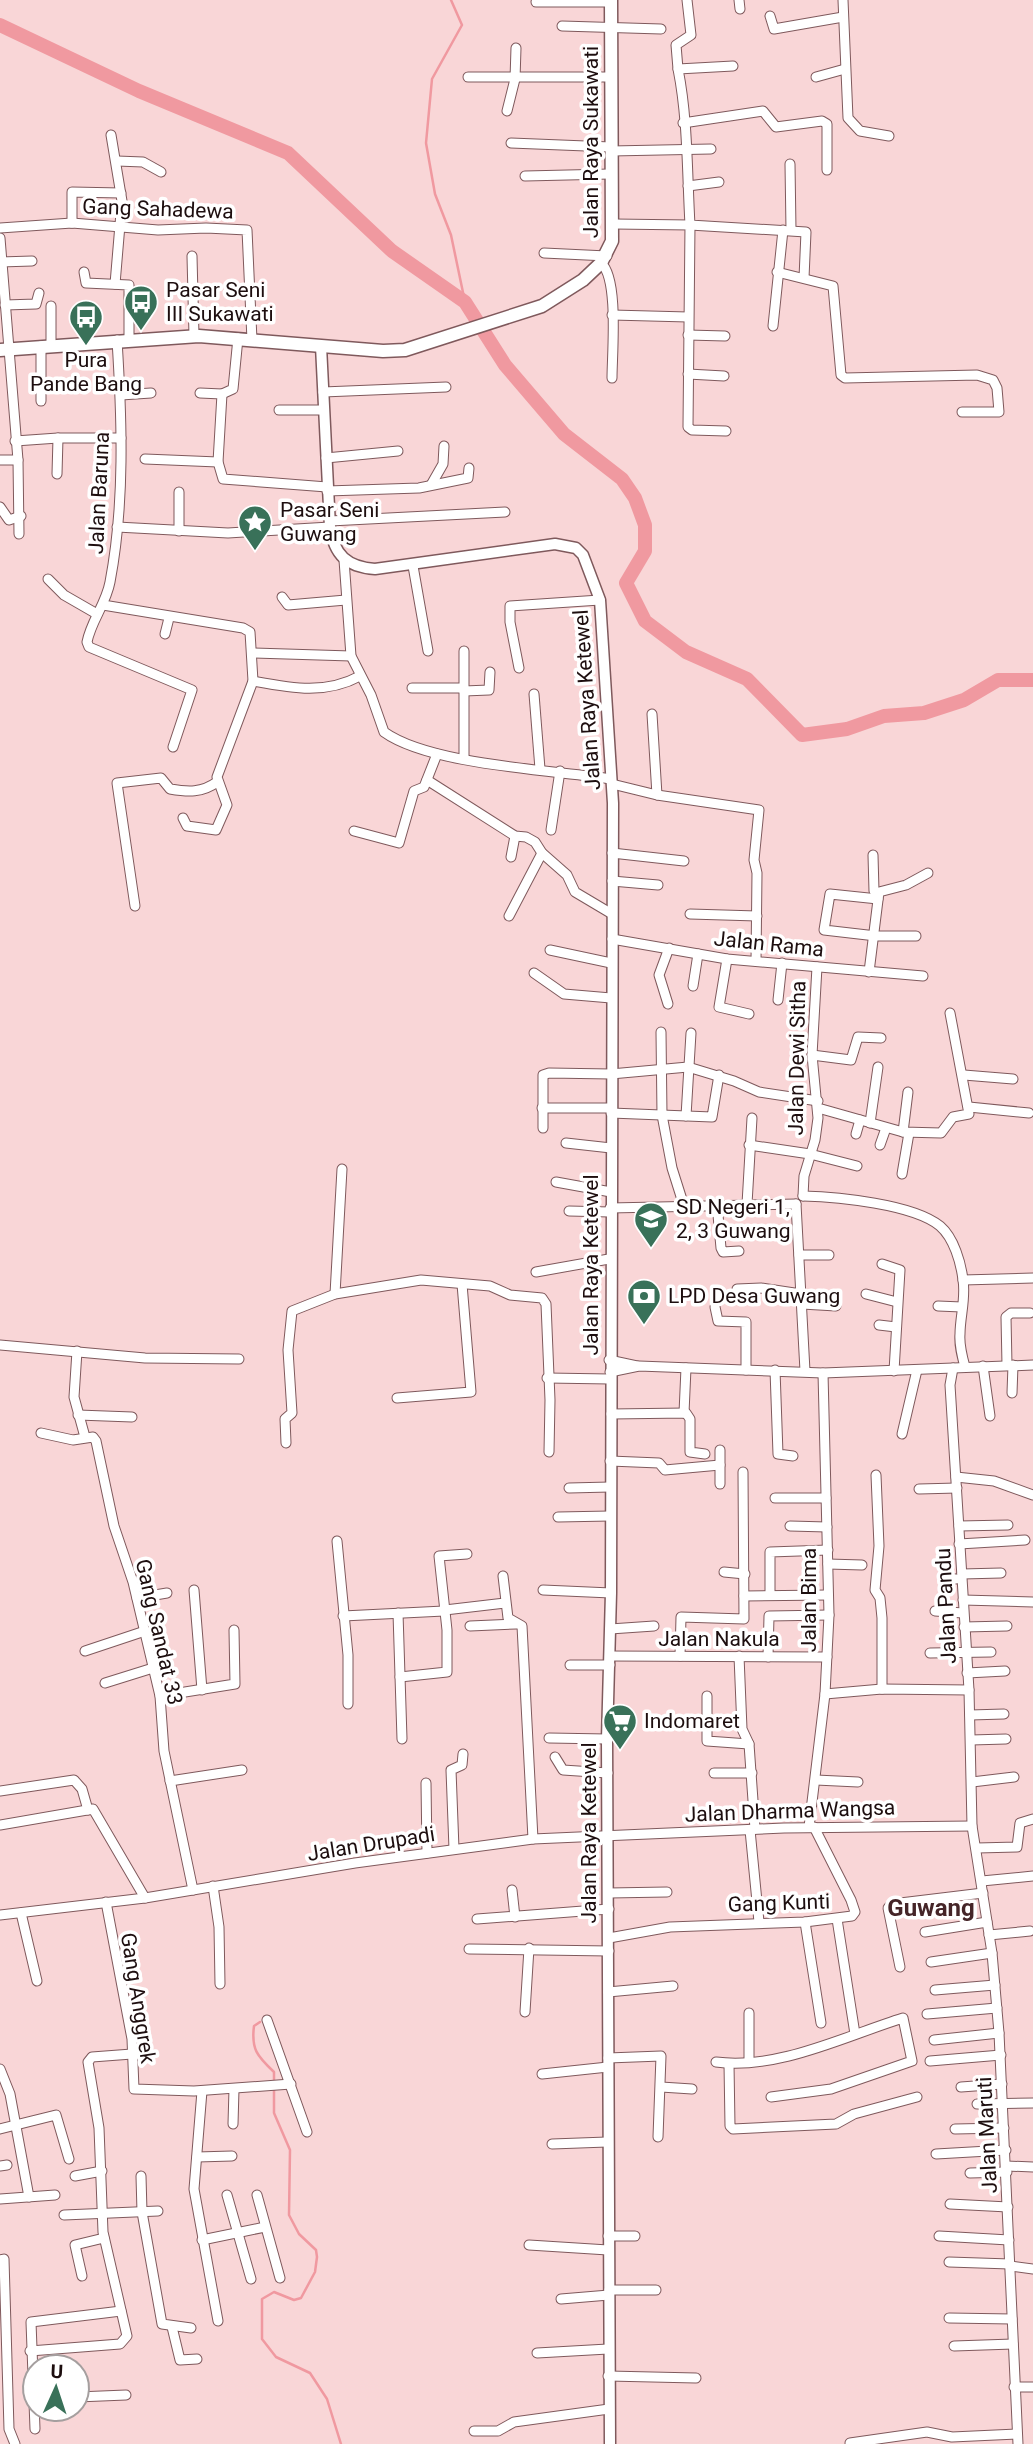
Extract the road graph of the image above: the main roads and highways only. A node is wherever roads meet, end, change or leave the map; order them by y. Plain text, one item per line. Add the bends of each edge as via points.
1 (611, 1) edge
2 (321, 346) junction
3 (4, 350) edge
4 (610, 2444) edge

1 - 2 highway, Jalan Raya Sukawati via 614,224 604,260 562,294 520,314 435,340 394,351
2 - 3 highway, Jalan Raya Sukawati via 194,336
2 - 4 main road, Jalan Raya Ketewel via 330,524 333,545 344,560 360,568 413,566 566,545 589,564 600,600 612,782 607,1739

